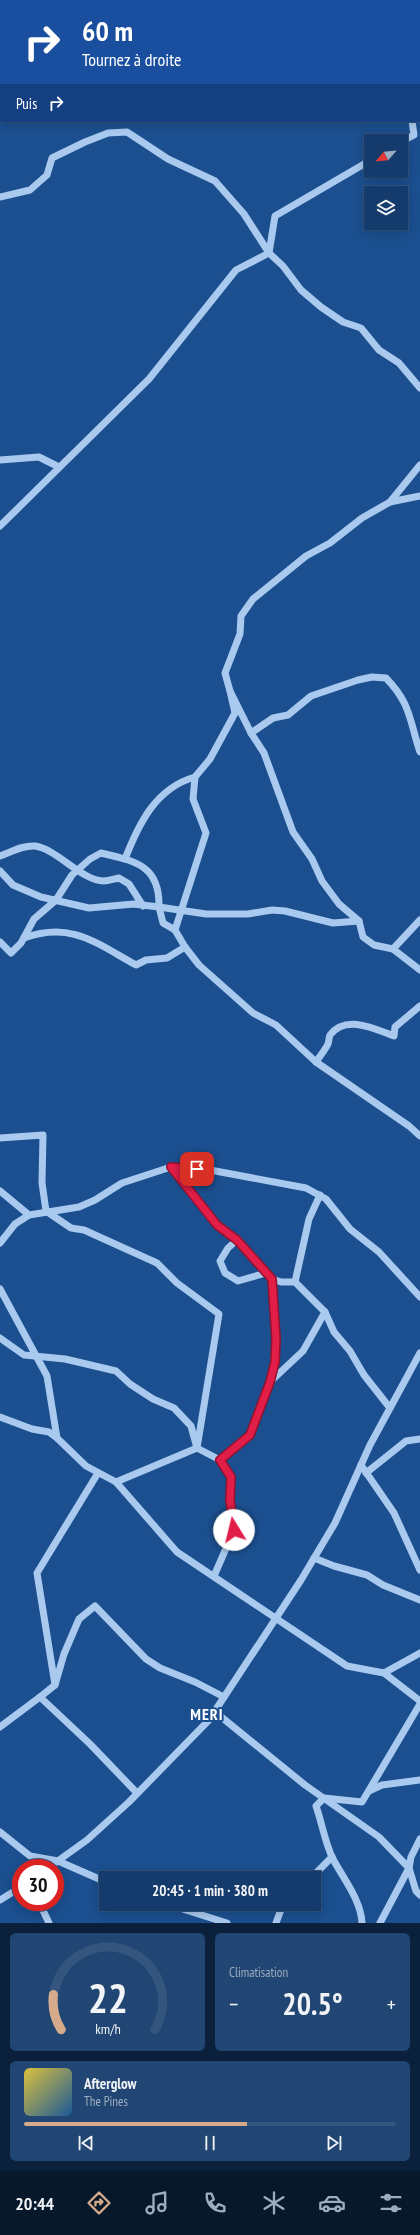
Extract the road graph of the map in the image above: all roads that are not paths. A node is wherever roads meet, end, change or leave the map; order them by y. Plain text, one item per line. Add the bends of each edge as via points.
1 (412, 122) edge
2 (408, 138) edge
3 (364, 164) edge
4 (0, 197) edge
5 (269, 253) junction
6 (420, 388) edge
7 (0, 460) edge
8 (420, 465) edge
9 (59, 467) junction
10 (420, 496) edge
11 (390, 502) junction
12 (0, 526) edge
13 (230, 691) junction
14 (251, 733) junction
15 (420, 752) edge
16 (194, 777) junction
17 (0, 856) edge
18 (125, 859) junction
19 (78, 870) junction
20 (0, 871) edge
21 (56, 900) junction
22 (143, 906) junction
23 (159, 907) junction
24 (181, 910) junction
25 (420, 920) edge
26 (359, 921) junction
27 (176, 930) junction
28 (24, 938) junction
29 (0, 942) edge
30 (185, 948) junction
31 (392, 949) junction
32 (420, 970) edge
33 (420, 1006) edge
34 (316, 1062) junction
35 (420, 1136) edge
36 (0, 1138) edge
37 (171, 1167) junction
38 (0, 1191) edge
39 (320, 1195) junction
40 (46, 1211) junction
41 (29, 1215) junction
42 (237, 1240) junction
43 (0, 1243) edge
44 (266, 1273) junction
45 (272, 1279) junction
46 (295, 1282) junction
47 (0, 1289) edge
48 (420, 1297) edge
49 (325, 1312) junction
50 (0, 1338) edge
51 (420, 1353) edge
52 (37, 1357) junction
53 (270, 1382) junction
54 (390, 1408) junction
55 (0, 1417) edge
56 (57, 1438) junction
57 (420, 1439) edge
58 (197, 1448) junction
59 (220, 1460) junction
60 (361, 1465) junction
61 (98, 1473) junction
62 (366, 1473) junction
63 (116, 1482) junction
64 (314, 1558) junction
65 (420, 1570) edge
66 (214, 1576) junction
67 (420, 1600) edge
68 (276, 1618) junction
69 (420, 1653) edge
70 (384, 1673) junction
71 (55, 1685) junction
72 (40, 1697) junction
73 (224, 1697) junction
74 (420, 1701) edge
75 (420, 1704) edge
76 (214, 1711) junction
77 (0, 1727) edge
78 (420, 1780) edge
79 (369, 1791) junction
80 (137, 1793) junction
81 (324, 1798) junction
82 (0, 1832) edge
83 (420, 1839) edge
84 (332, 1857) junction
85 (47, 1859) edge
86 (61, 1859) edge
87 (64, 1864) edge
88 (410, 1868) junction
89 (318, 1871) edge
90 (99, 1879) edge
91 (12, 1893) edge
92 (420, 1895) edge
93 (0, 1900) edge
94 (42, 1911) edge
95 (189, 1911) edge
96 (280, 1911) edge
97 (48, 1923) edge
98 (227, 1923) edge
99 (276, 1923) edge
100 (362, 1923) edge
101 (380, 1923) edge

1 - 2 street via 414,135
3 - 5 street via 275,216
4 - 5 street via 30,190 47,175 52,158 84,142 108,134 127,132 168,159 215,181 244,214
5 - 6 street via 283,266 301,290 337,318 361,328 379,350 399,363
5 - 9 street via 236,270 149,379
7 - 9 street via 39,457
8 - 11 street
9 - 12 street
10 - 11 street
11 - 13 street via 362,518 330,543 306,556 254,599 241,616 240,634 225,673
13 - 14 street
13 - 16 street via 236,713 210,759
14 - 15 street via 273,718 288,715 319,693 372,677 386,678 399,691 409,710
14 - 26 street via 264,753 293,832 312,859 322,881 335,898
16 - 18 street via 178,782 163,793 141,823
16 - 24 street via 193,799 206,833
17 - 19 street via 20,848 36,846
18 - 19 street via 101,853
18 - 23 street via 131,860 151,874 159,891
19 - 21 street
19 - 22 street via 103,881 119,878 129,884
20 - 21 street via 13,885 40,897
21 - 22 street via 89,908 114,905
21 - 28 street via 34,919
22 - 23 street
23 - 24 street
23 - 27 street via 163,923
24 - 26 street via 228,914 272,910 333,923
24 - 27 street
25 - 31 street
26 - 31 street via 363,937 374,945
27 - 30 street
28 - 29 street via 11,953
28 - 30 street via 42,932 67,931 98,944 136,965 146,960 167,958
30 - 34 street via 199,965 253,1013 276,1025
31 - 32 street
33 - 34 street via 395,1027 394,1036 357,1024 339,1028 330,1035 328,1044
34 - 35 street
36 - 40 street via 44,1135 42,1183
37 - 39 street via 263,1178 306,1188
37 - 40 street via 122,1183 95,1200 79,1206
37 - 42 street via 217,1225
38 - 41 street
39 - 46 street via 309,1219
39 - 48 street via 350,1229 379,1252
40 - 41 street
40 - 58 street via 71,1228 84,1230 156,1263 177,1283 219,1314
41 - 43 street via 15,1224
42 - 44 street
42 - 44 street via 220,1261 225,1273 238,1281
44 - 45 street
45 - 46 street
45 - 53 street via 276,1339 275,1362
46 - 49 street
47 - 52 street
49 - 53 street via 303,1351
49 - 54 street via 334,1332
50 - 52 street via 24,1355
51 - 54 street
52 - 56 street via 47,1376
52 - 58 street via 116,1371 153,1399 174,1408 191,1426
53 - 59 street via 250,1435
54 - 60 street
55 - 56 street via 32,1429 49,1432
56 - 61 street via 86,1466
57 - 62 street via 406,1441
58 - 59 street
58 - 63 street
59 - 66 street via 231,1477 230,1500 234,1530
60 - 62 street
60 - 64 street via 334,1523
61 - 63 street
61 - 71 street via 36,1573
62 - 65 street via 394,1513
63 - 66 street via 177,1552
64 - 67 street via 367,1575 382,1585
64 - 68 street
66 - 68 street
68 - 70 street via 347,1666
68 - 73 street
69 - 70 street
70 - 74 street
71 - 72 street
71 - 73 street via 64,1654 79,1619 95,1606 146,1659
72 - 77 street
72 - 80 street
73 - 76 street
75 - 79 street
76 - 80 street via 209,1720
76 - 81 street
78 - 79 street via 382,1786
79 - 81 street via 362,1802
80 - 86 street via 87,1840
81 - 84 street via 316,1806
81 - 88 street via 379,1837
82 - 85 street via 30,1856
83 - 88 street via 411,1857
84 - 89 street
84 - 100 street via 350,1888
87 - 90 street
88 - 92 street via 416,1892
88 - 101 street
91 - 93 street
94 - 97 street
95 - 98 street
96 - 99 street

